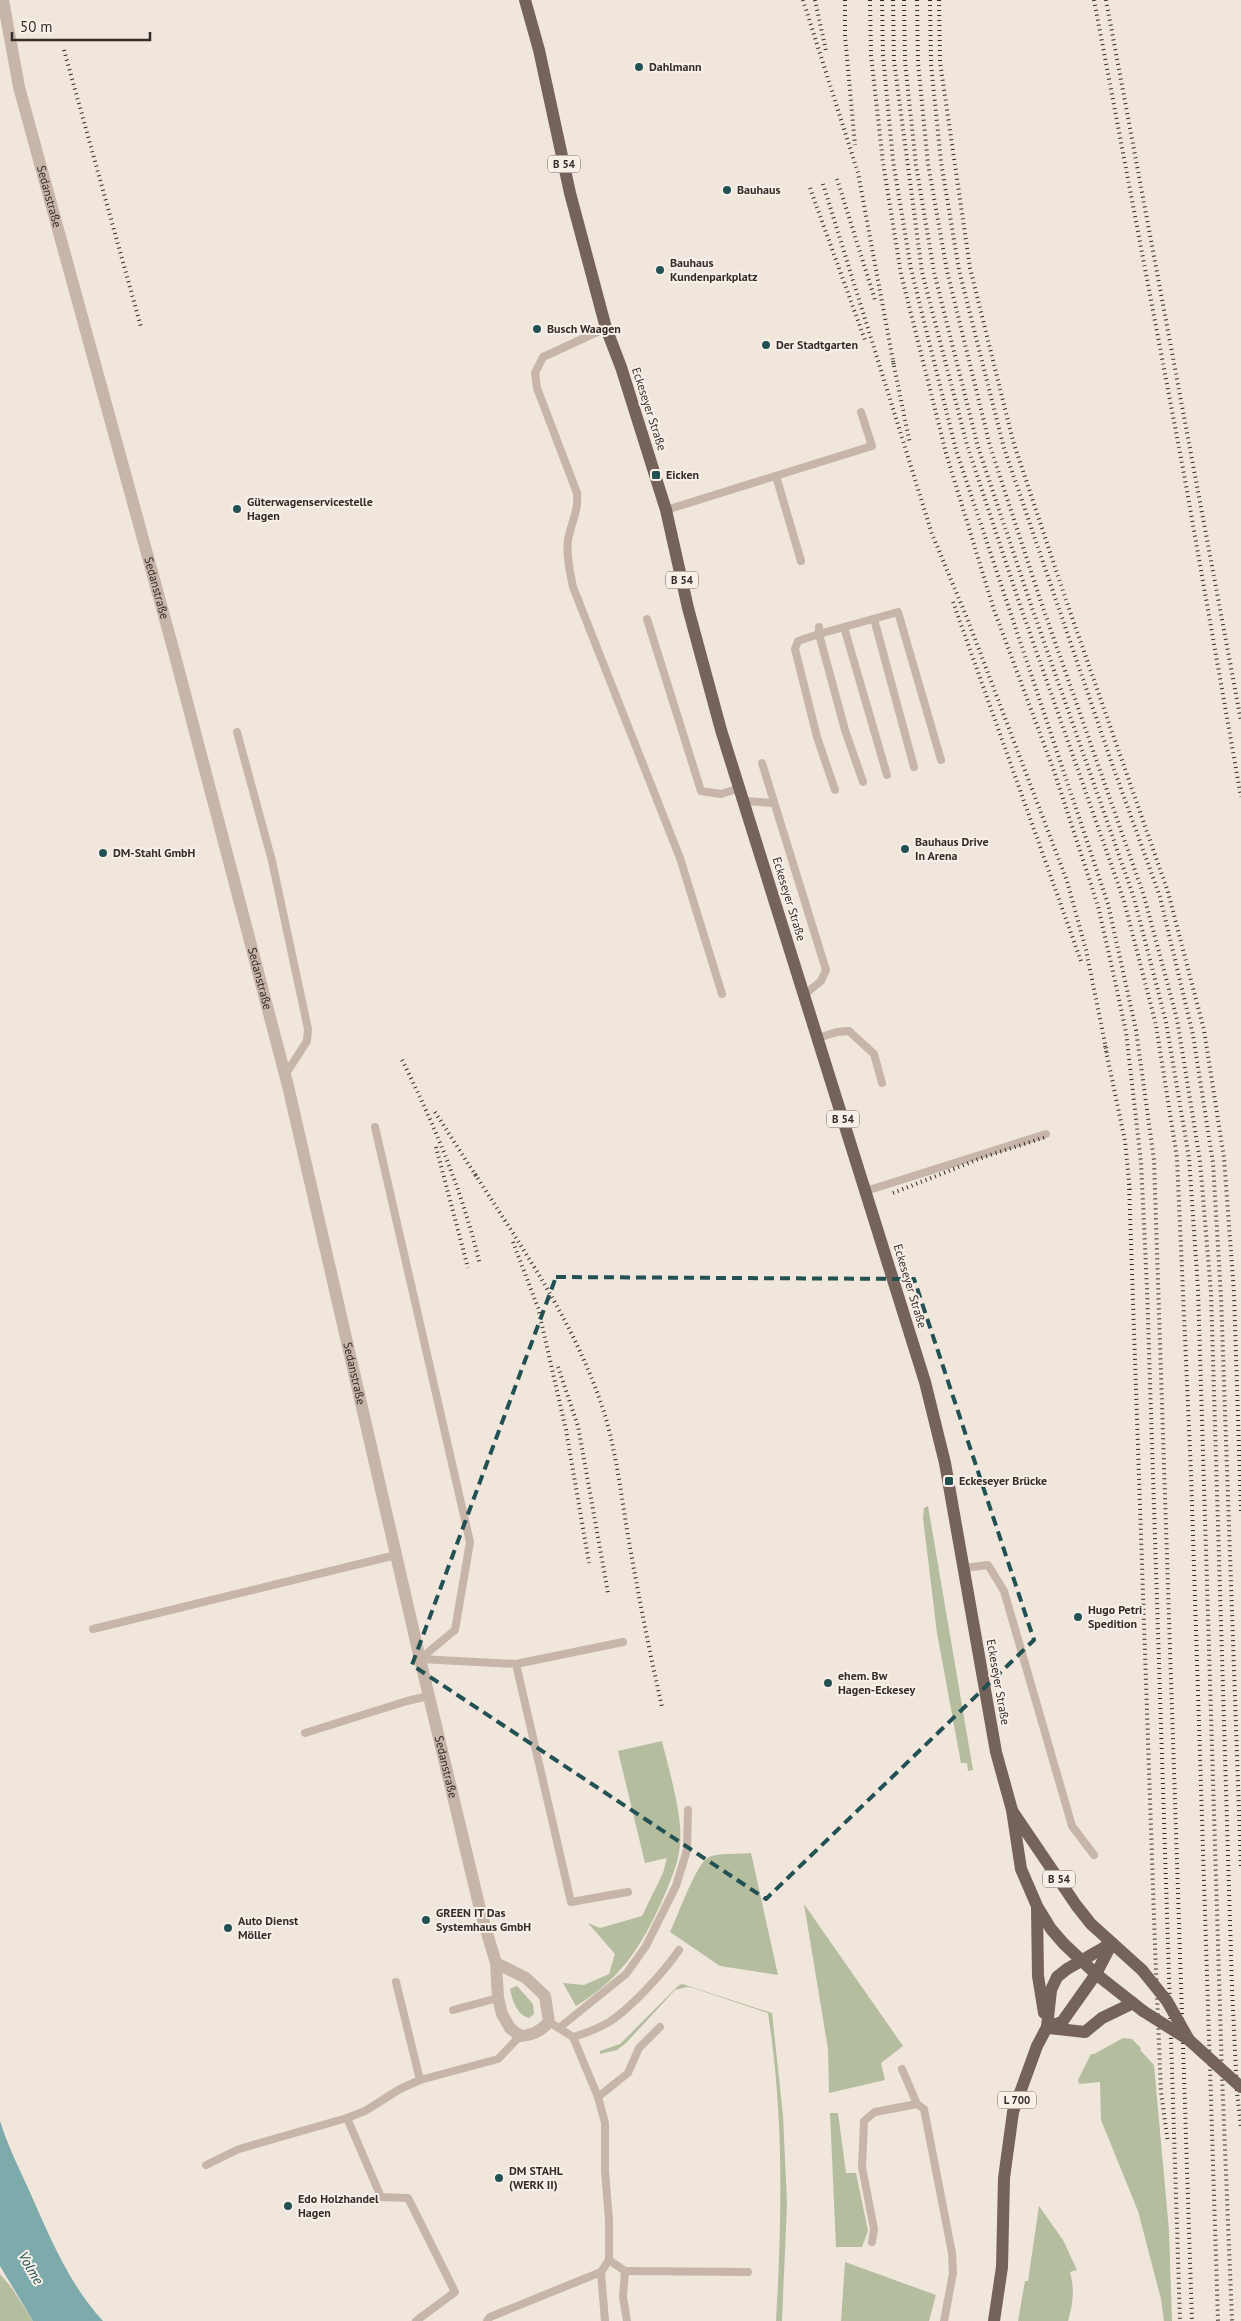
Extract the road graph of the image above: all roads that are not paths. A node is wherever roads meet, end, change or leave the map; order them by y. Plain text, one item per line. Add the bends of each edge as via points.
1 (2, 0) edge
2 (525, 0) edge
3 (606, 328) junction
4 (861, 412) dead end
5 (776, 476) junction
6 (666, 510) junction
7 (801, 561) dead end
8 (647, 619) dead end
9 (874, 619) junction
10 (844, 627) junction
11 (819, 631) junction
12 (237, 732) dead end
13 (942, 760) dead end
14 (762, 763) dead end
15 (914, 768) dead end
16 (887, 776) dead end
17 (863, 782) dead end
18 (740, 788) junction
19 (835, 790) dead end
20 (744, 801) junction
21 (774, 804) junction
22 (722, 994) dead end
23 (804, 995) junction
24 (818, 1038) junction
25 (285, 1075) junction
26 (882, 1083) dead end
27 (375, 1127) dead end
28 (1046, 1134) dead end
29 (866, 1191) junction
30 (396, 1555) junction
31 (964, 1568) junction
32 (93, 1629) dead end
33 (623, 1642) dead end
34 (420, 1659) junction
35 (516, 1664) junction
36 (429, 1696) junction
37 (305, 1733) dead end
38 (688, 1810) dead end
39 (1012, 1810) junction
40 (1094, 1855) dead end
41 (628, 1892) dead end
42 (1037, 1906) junction
43 (1112, 1943) junction
44 (679, 1950) dead end
45 (1083, 1960) junction
46 (496, 1964) junction
47 (1096, 1974) junction
48 (396, 1982) dead end
49 (498, 1998) junction
50 (1138, 2007) junction
51 (453, 2010) dead end
52 (554, 2025) junction
53 (660, 2027) dead end
54 (1047, 2027) junction
55 (520, 2036) junction
56 (575, 2040) junction
57 (1189, 2040) junction
58 (902, 2070) dead end
59 (420, 2080) junction
60 (1241, 2087) edge
61 (598, 2097) junction
62 (917, 2104) junction
63 (346, 2118) junction
64 (206, 2165) dead end
65 (872, 2242) dead end
66 (609, 2260) junction
67 (625, 2271) junction
68 (601, 2272) junction
69 (748, 2272) dead end
70 (416, 2321) edge
71 (487, 2321) edge
72 (605, 2321) edge
73 (627, 2321) edge
74 (944, 2321) edge
75 (994, 2321) edge

1 - 25 street, Sedanstraße via 19,87 174,652
2 - 3 main road, Eckeseyer Straße / B 54
3 - 6 main road, Eckeseyer Straße / B 54
3 - 22 lane via 542,357 535,373 537,388 577,493 578,503 568,540 573,587 680,858
4 - 5 lane via 872,446
5 - 6 lane
5 - 7 lane
6 - 18 main road, Eckeseyer Straße / B 54 via 698,649
8 - 18 lane via 701,791 721,794
9 - 10 lane
9 - 13 lane via 898,612
9 - 15 lane
10 - 11 lane
10 - 16 lane
11 - 17 lane via 845,730
11 - 19 lane via 798,641 795,649 817,737
12 - 25 lane via 272,861 308,1029 306,1041
14 - 21 lane
18 - 20 main road, Eckeseyer Straße / B 54
20 - 21 lane
20 - 23 main road, Eckeseyer Straße / B 54
21 - 23 lane via 826,970 821,981
23 - 24 main road, Eckeseyer Straße / B 54
24 - 26 lane via 849,1032 874,1054
24 - 29 main road, Eckeseyer Straße / B 54
25 - 30 street, Sedanstraße
27 - 34 lane via 470,1542 455,1630
28 - 29 lane
29 - 31 main road, Eckeseyer Straße / B 54 via 925,1382 946,1463
30 - 32 lane
30 - 34 street, Sedanstraße
31 - 39 main road, Eckeseyer Straße / B 54 via 996,1752
31 - 40 lane via 988,1565 1004,1591 1072,1826
33 - 35 lane
34 - 35 lane
34 - 36 street, Sedanstraße
35 - 41 lane via 571,1902
36 - 37 lane
36 - 46 street, Sedanstraße
38 - 52 lane via 687,1850 676,1886 646,1946 626,1974
39 - 42 main road, Eckeseyer Straße / B 54 via 1021,1868
39 - 43 main road, Eckeseyer Straße / B 54 via 1076,1905
42 - 45 main road, Eckeseyer Straße / B 54 via 1058,1937
42 - 54 main road via 1038,1976
43 - 45 main road, L 700
43 - 47 main road
43 - 57 main road, Eckeseyer Straße / B 54, bridge via 1142,1970 1167,2001
44 - 56 lane via 670,1964 610,2022
45 - 47 main road, Eckeseyer Straße / B 54
45 - 54 main road, L 700 via 1057,1977 1051,1990
46 - 49 street, Sedanstraße
46 - 52 street via 526,1978 545,1996
47 - 50 main road, Eckeseyer Straße / B 54
47 - 54 main road via 1062,2022
48 - 59 lane
49 - 51 lane
49 - 55 street, Sedanstraße via 510,2028
50 - 54 main road via 1102,2018 1084,2032
50 - 57 main road, Eckeseyer Straße / B 54, bridge
52 - 55 street
52 - 56 lane
53 - 61 lane via 639,2048 628,2073
54 - 75 main road, L 700 via 1013,2112 1004,2178 1002,2267
55 - 59 lane via 498,2059
56 - 61 lane
57 - 60 main road, Eckeseyer Straße / B 54, bridge
58 - 62 lane
59 - 63 lane
61 - 66 lane via 605,2123
62 - 65 lane via 875,2112 864,2121 862,2167 874,2229
62 - 74 lane via 924,2109 952,2253 953,2273
63 - 64 lane via 239,2149
63 - 70 lane via 381,2197 408,2198 455,2292
66 - 67 lane
66 - 68 lane
67 - 69 lane
67 - 73 lane via 623,2297
68 - 71 lane
68 - 72 lane

